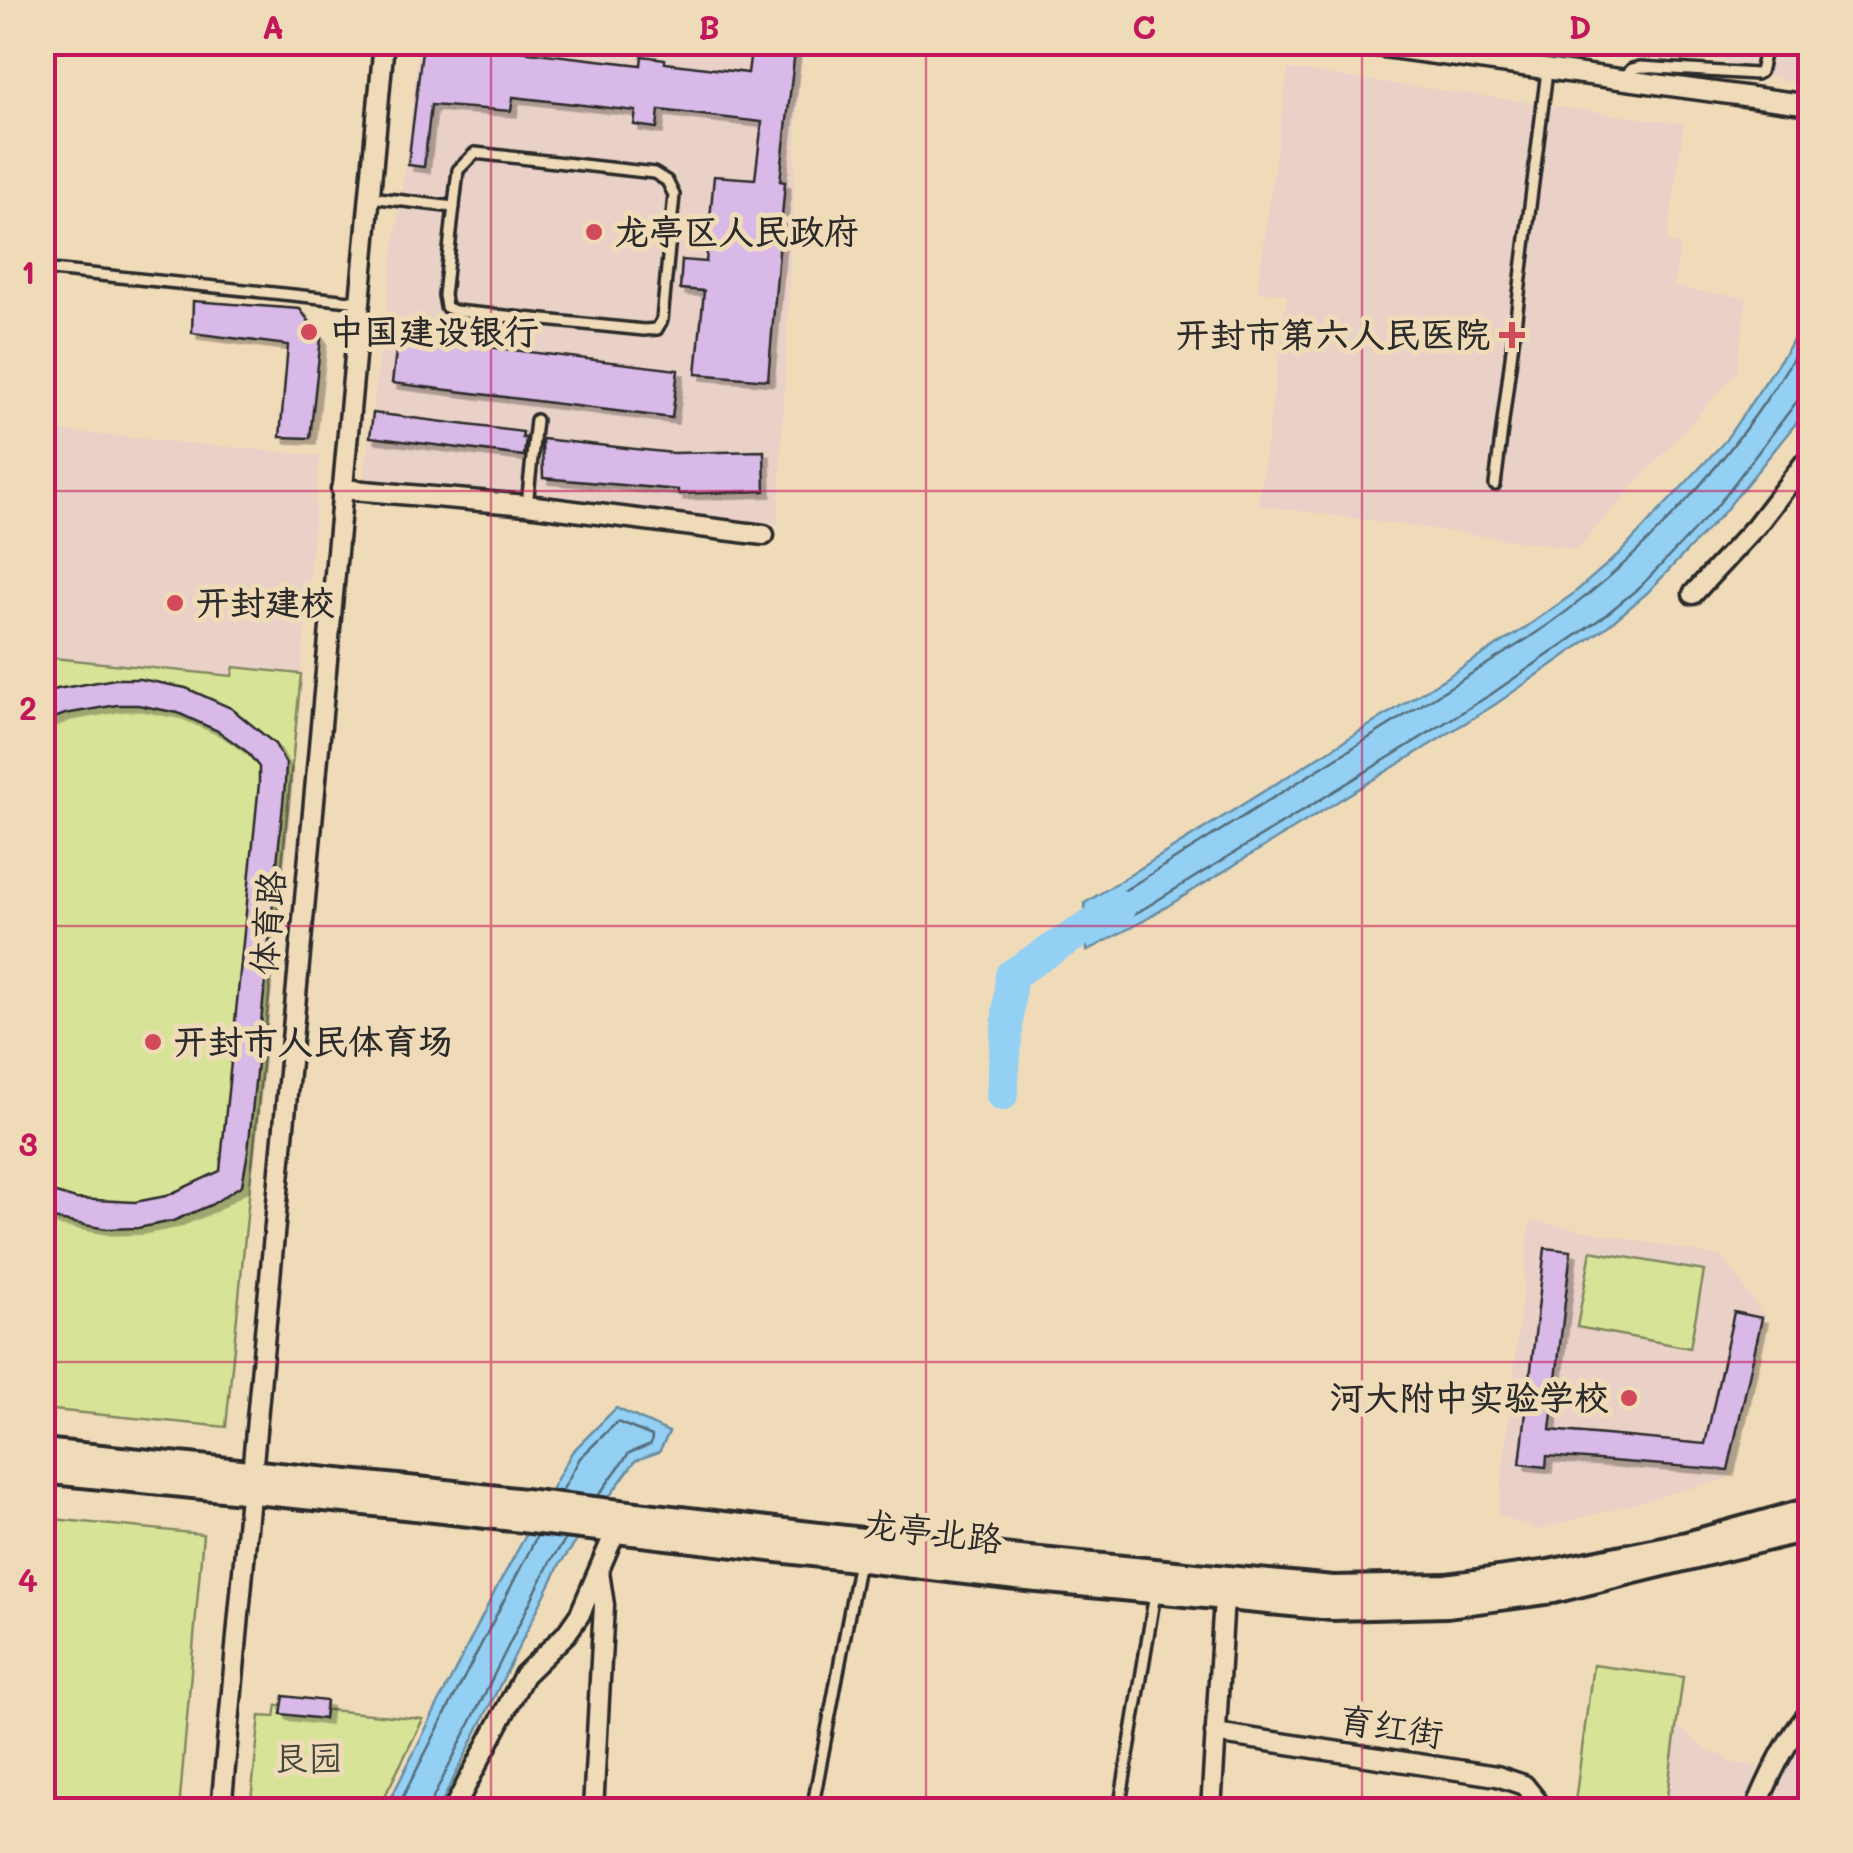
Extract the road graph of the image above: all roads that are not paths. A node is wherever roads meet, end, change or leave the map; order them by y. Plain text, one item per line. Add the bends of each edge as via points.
1 (384, 42) edge
2 (1347, 42) edge
3 (1767, 42) edge
4 (1438, 49) edge
5 (1547, 71) junction
6 (1620, 82) junction
7 (1810, 105) edge
8 (370, 196) junction
9 (454, 207) junction
10 (42, 269) edge
11 (360, 302) junction
12 (536, 420) dead end
13 (1810, 456) edge
14 (1495, 485) dead end
15 (342, 489) junction
16 (527, 505) junction
17 (764, 534) dead end
18 (1693, 594) dead end
19 (42, 1451) edge
20 (42, 1470) edge
21 (249, 1481) junction
22 (1810, 1510) edge
23 (608, 1523) junction
24 (1810, 1528) edge
25 (860, 1558) junction
26 (598, 1570) junction
27 (1156, 1591) junction
28 (1224, 1598) junction
29 (1810, 1712) edge
30 (1215, 1733) junction
31 (220, 1810) edge
32 (453, 1810) edge
33 (593, 1810) edge
34 (812, 1810) edge
35 (1119, 1810) edge
36 (1211, 1810) edge
37 (1544, 1810) edge
38 (1755, 1810) edge

1 - 8 street, 体育路
2 - 4 street
3 - 6 lane via 1756,74 1640,67
4 - 5 street
5 - 6 street
5 - 14 lane
6 - 7 street
8 - 9 lane
8 - 11 street, 体育路
9 - 9 lane via 458,170 475,153 654,173 674,194 662,320 644,330 446,307
10 - 11 lane
11 - 15 street, 体育路
12 - 16 lane
13 - 18 street
15 - 16 street
15 - 21 street, 体育路
16 - 17 street
19 - 21 main road, 龙亭北路
20 - 21 main road, 龙亭北路
21 - 23 main road, 龙亭北路
21 - 31 street, 体育路
22 - 23 main road, 龙亭北路 via 1549,1572 1370,1589
23 - 25 main road, 龙亭北路
23 - 26 street
24 - 28 main road, 龙亭北路 via 1553,1592 1461,1604 1332,1608
25 - 27 main road, 龙亭北路
25 - 34 lane
26 - 32 street via 580,1614 509,1698
26 - 33 street via 604,1606
27 - 28 main road, 龙亭北路
27 - 35 lane
28 - 30 street
29 - 38 street
30 - 36 street
30 - 37 street, 育红街 via 1497,1776 1524,1785

